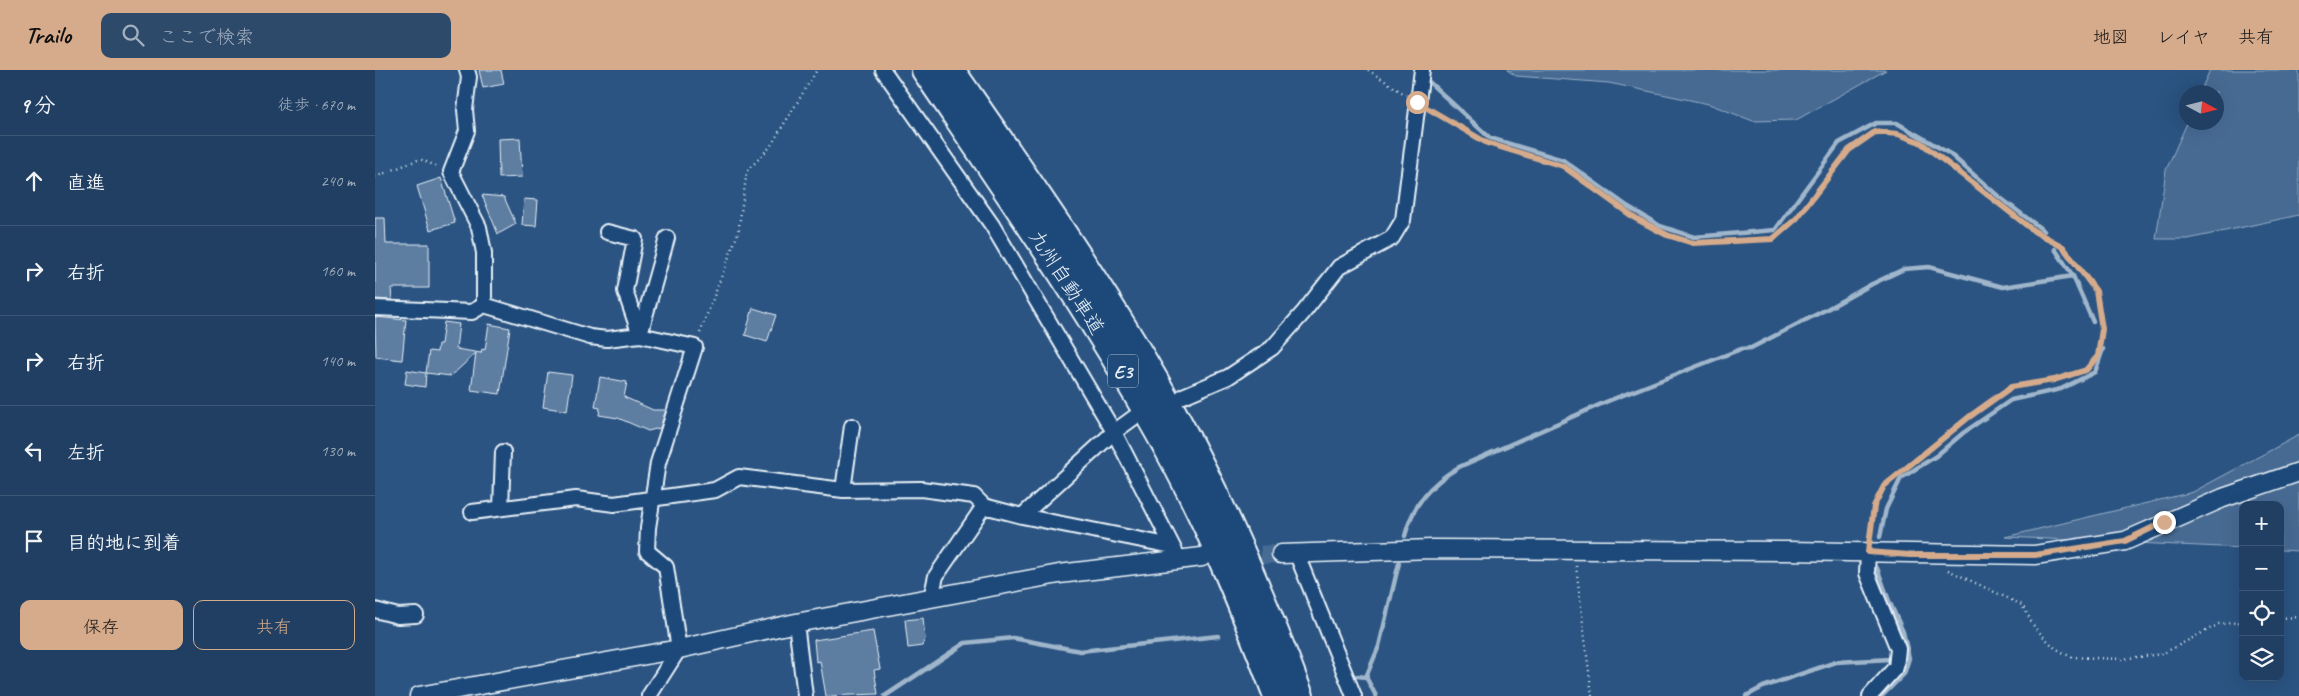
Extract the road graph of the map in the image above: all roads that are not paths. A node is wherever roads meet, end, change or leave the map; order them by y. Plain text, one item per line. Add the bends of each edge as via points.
1 (467, 70) edge
2 (883, 70) edge
3 (925, 70) edge
4 (951, 70) edge
5 (1422, 70) edge
6 (607, 232) dead end
7 (667, 238) dead end
8 (484, 304) junction
9 (375, 308) edge
10 (640, 335) junction
11 (1183, 396) dead end
12 (1136, 416) dead end
13 (853, 426) dead end
14 (1114, 432) junction
15 (503, 452) dead end
16 (2299, 472) edge
17 (843, 490) junction
18 (654, 497) junction
19 (984, 506) junction
20 (501, 508) junction
21 (472, 512) dead end
22 (1022, 516) junction
23 (1175, 552) junction
24 (1868, 552) junction
25 (1289, 554) joint
26 (1202, 557) dead end
27 (931, 598) junction
28 (375, 610) edge
29 (416, 615) dead end
30 (796, 623) junction
31 (679, 649) junction
32 (419, 696) edge
33 (649, 696) edge
34 (805, 696) edge
35 (1277, 696) edge
36 (1300, 696) edge
37 (1354, 696) edge
38 (1870, 696) edge

1 - 8 street via 467,131 451,172 479,227 484,253
2 - 14 street via 992,225
3 - 35 highway, 九州自動車道 / E3 via 1093,321 1157,429 1205,522
4 - 36 highway, 九州自動車道 / E3 via 1059,227 1177,420 1266,604
5 - 11 street via 1403,220 1392,238 1339,267 1272,348 1228,378
6 - 10 street via 635,239 625,291
7 - 10 street
8 - 9 street via 471,312
8 - 10 street via 590,337 607,339
10 - 18 street via 695,347 657,463
12 - 14 street
13 - 17 street
14 - 22 street
14 - 23 street
15 - 20 street
16 - 24 street via 2223,498 2125,541 2035,555
17 - 18 street via 739,478 715,490
17 - 19 street via 930,490 974,496
18 - 20 street via 614,504 576,499
18 - 31 street via 647,551 666,567
19 - 22 street
19 - 27 street via 935,576
20 - 21 street
22 - 23 street
23 - 26 street
23 - 27 street
24 - 25 street via 1433,549
24 - 38 street via 1867,573 1898,649 1896,667
25 - 37 street
27 - 30 street
28 - 29 street via 398,616
30 - 31 street
30 - 34 street
31 - 32 street
31 - 33 street

